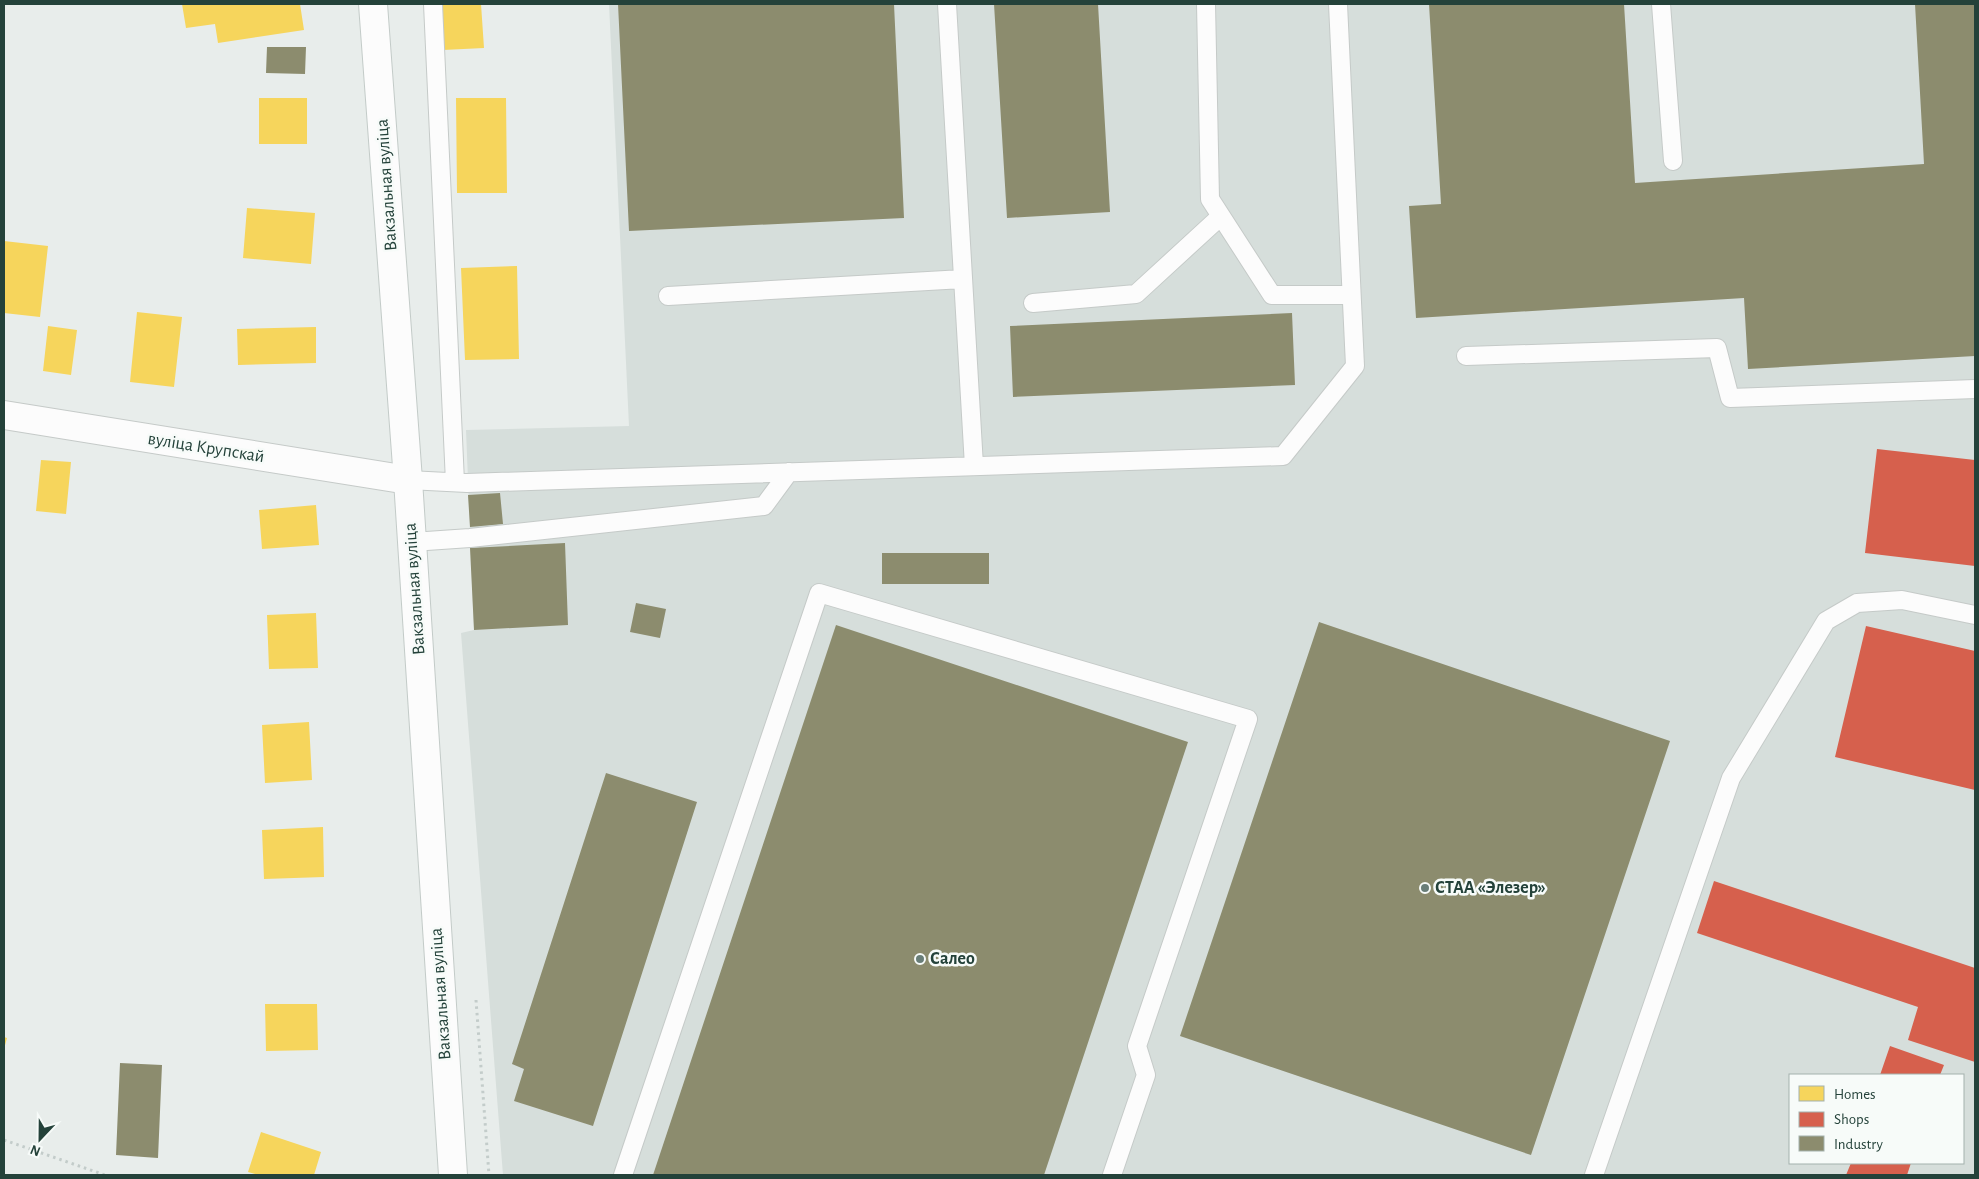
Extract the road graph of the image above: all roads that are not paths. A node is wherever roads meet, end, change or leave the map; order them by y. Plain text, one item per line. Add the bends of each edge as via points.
1 (373, 4) edge
2 (433, 4) edge
3 (947, 4) edge
4 (1206, 4) edge
5 (1338, 4) edge
6 (1661, 4) edge
7 (1673, 161) dead end
8 (1221, 216) junction
9 (963, 279) junction
10 (1351, 295) junction
11 (668, 296) dead end
12 (1033, 303) dead end
13 (1466, 356) dead end
14 (1975, 388) edge
15 (4, 415) edge
16 (974, 466) junction
17 (789, 472) junction
18 (408, 480) junction
19 (455, 482) junction
20 (412, 542) junction
21 (1975, 615) edge
22 (453, 1175) edge
23 (623, 1175) edge
24 (1112, 1175) edge
25 (1594, 1175) edge

1 - 18 street, Вакзальная вуліца
2 - 19 lane
3 - 9 lane
4 - 8 lane via 1210,199
5 - 10 lane
6 - 7 lane
8 - 10 lane via 1272,295
8 - 12 lane via 1136,294
9 - 11 lane
9 - 16 lane
10 - 16 lane via 1354,366 1283,456
13 - 14 lane via 1717,348 1730,398
15 - 18 street, вуліца Крупскай
16 - 17 lane
17 - 19 lane
17 - 20 lane via 764,506
18 - 19 lane
18 - 20 street, Вакзальная вуліца
20 - 22 street, Вакзальная вуліца
21 - 25 lane via 1902,600 1857,603 1826,621 1731,778
23 - 24 lane via 819,593 1248,719 1137,1046 1146,1075

